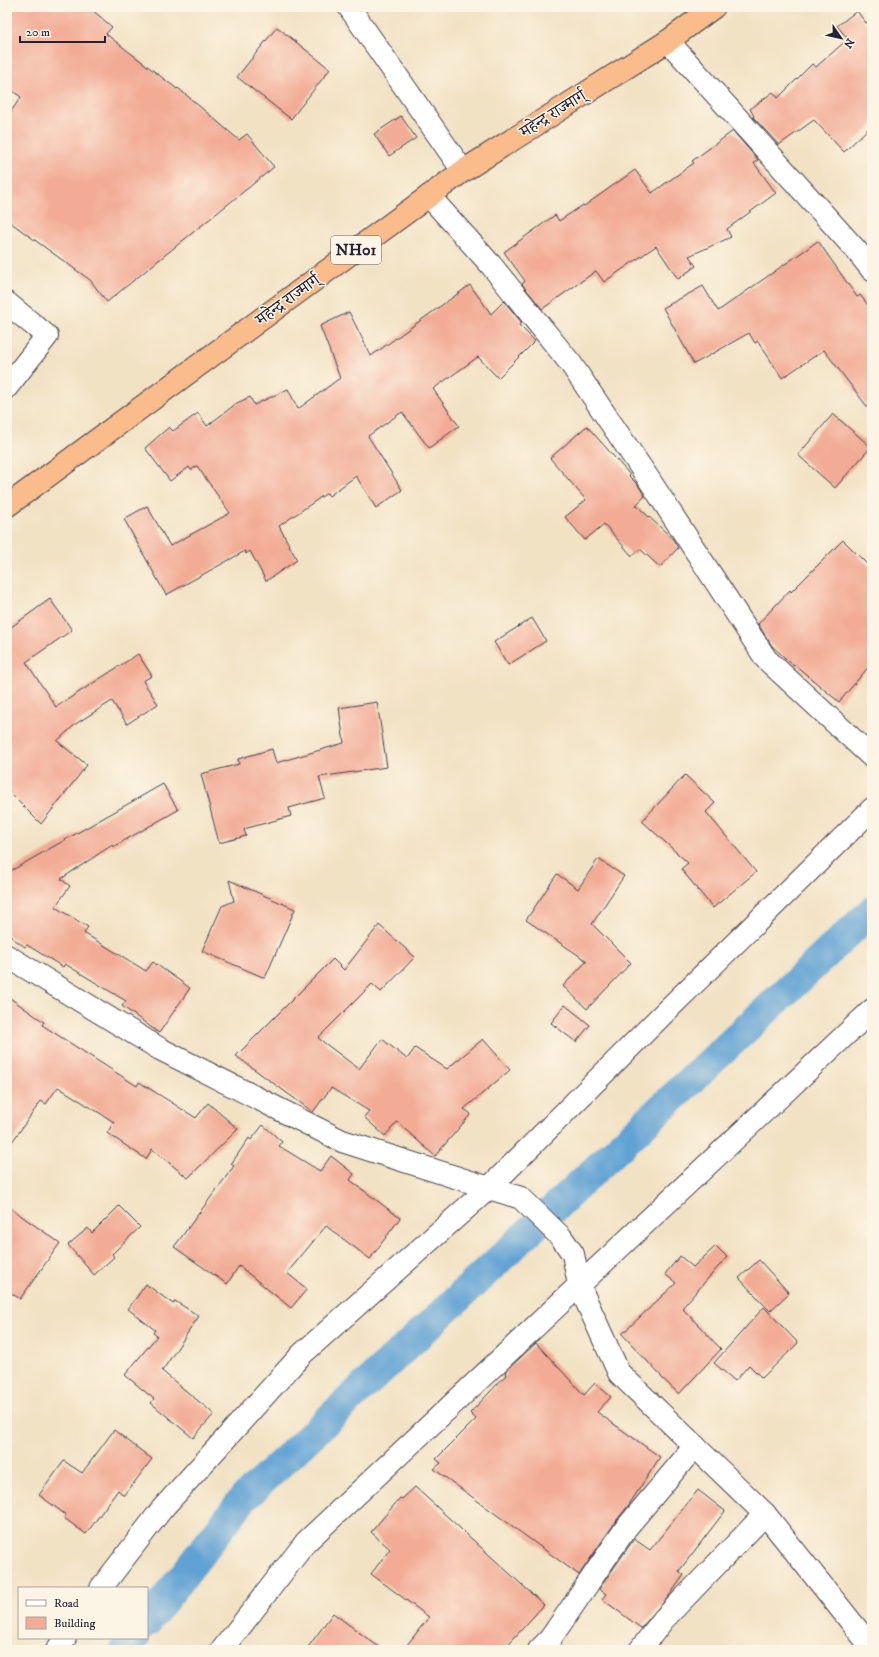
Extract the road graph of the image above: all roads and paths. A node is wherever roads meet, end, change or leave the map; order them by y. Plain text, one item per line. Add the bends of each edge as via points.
1 (349, 7) edge
2 (714, 7) edge
3 (668, 41) junction
4 (463, 171) junction
5 (429, 196) junction
6 (872, 270) edge
7 (7, 303) edge
8 (7, 387) edge
9 (7, 506) edge
10 (872, 757) edge
11 (872, 809) edge
12 (7, 956) edge
13 (872, 1010) edge
14 (490, 1187) junction
15 (579, 1286) junction
16 (695, 1446) junction
17 (765, 1514) junction
18 (102, 1587) edge
19 (64, 1639) edge
20 (872, 1648) edge
21 (57, 1650) edge
22 (222, 1650) edge
23 (539, 1650) edge
24 (640, 1650) edge

1 - 4 street
2 - 3 highway, महेन्द्र राज्मार्ग् / NH01
3 - 4 highway, महेन्द्र राज्मार्ग् / NH01
3 - 6 street
4 - 5 highway, महेन्द्र राज्मार्ग् / NH01
5 - 9 highway, महेन्द्र राज्मार्ग् / NH01
5 - 10 street via 491,265 572,364 766,659
7 - 8 street via 47,336
11 - 14 street
12 - 14 street via 160,1049 342,1141
13 - 15 street
14 - 15 street via 521,1198 562,1237 573,1254
14 - 18 street via 302,1354 162,1509
15 - 16 street via 619,1374
15 - 22 street via 306,1542
16 - 17 street
16 - 23 street via 626,1528 550,1639
17 - 20 street
17 - 24 street via 663,1620
19 - 21 street

